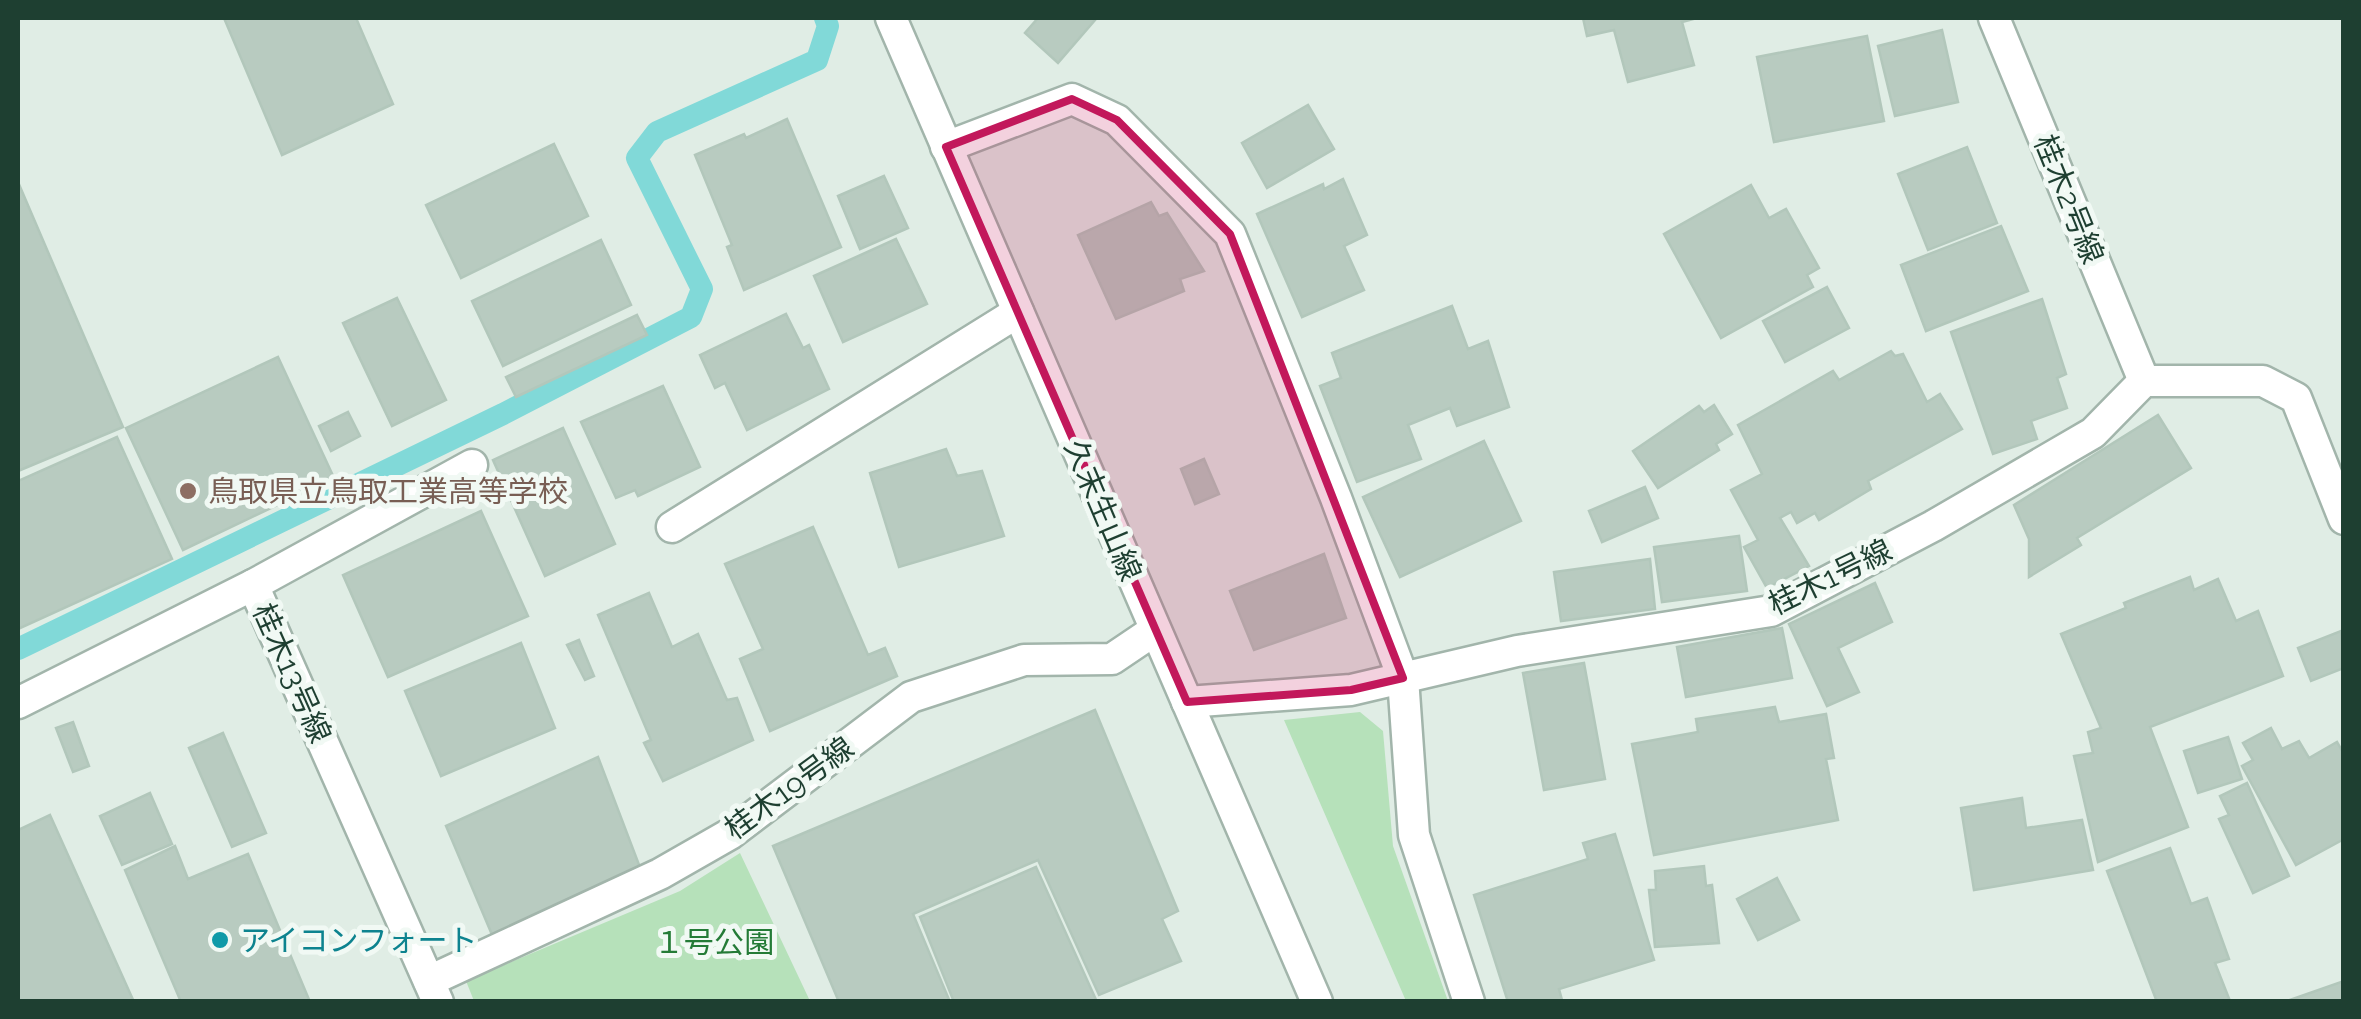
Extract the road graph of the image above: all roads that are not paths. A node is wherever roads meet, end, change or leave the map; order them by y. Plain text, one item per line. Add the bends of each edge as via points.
1 (891, 18) edge
2 (1994, 18) edge
3 (946, 147) junction
4 (1018, 312) junction
5 (2144, 382) junction
6 (472, 465) dead end
7 (2344, 520) edge
8 (672, 527) dead end
9 (253, 584) junction
10 (1155, 630) junction
11 (1403, 678) junction
12 (1187, 702) junction
13 (18, 703) edge
14 (433, 991) edge
15 (1316, 1002) edge
16 (1469, 1002) edge

1 - 3 street, 久末生山線
2 - 5 street, 桂木2号線
3 - 4 street, 久末生山線
3 - 11 street via 1072,98 1117,120 1230,234
4 - 8 street
4 - 10 street, 久末生山線
5 - 7 street via 2262,381 2296,398
5 - 11 street, 桂木1号線 via 2094,433 1771,611 1517,650
6 - 9 street
9 - 13 street, 桂木13号線
9 - 14 street, 桂木13号線
10 - 12 street, 久末生山線
10 - 14 street, 桂木19号線 via 1112,658 1024,660 912,697 730,834
11 - 12 street, 桂木1号線 via 1351,690
11 - 16 street via 1414,835
12 - 15 street, 久末生山線

